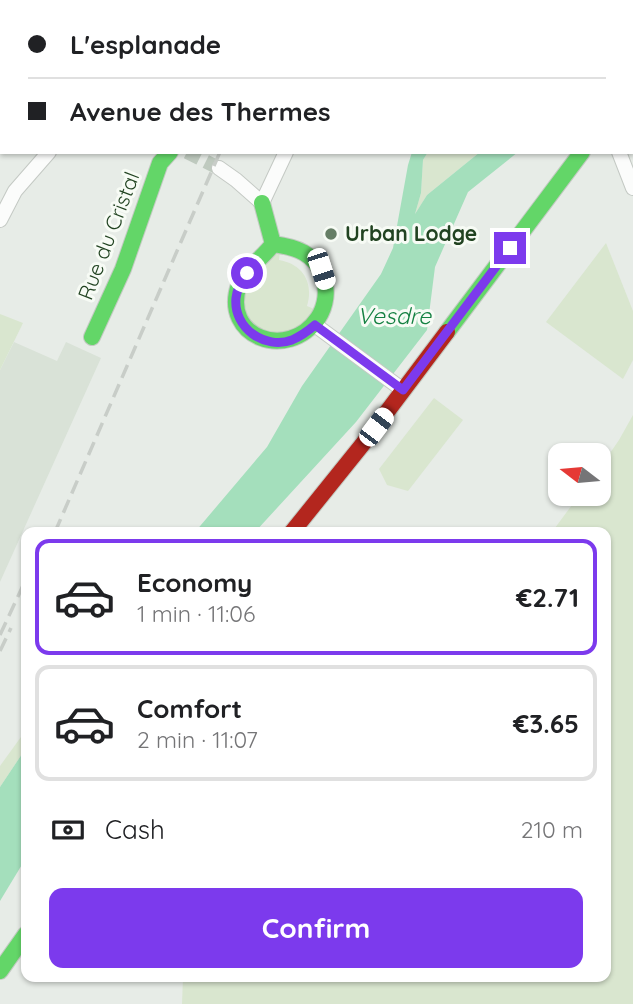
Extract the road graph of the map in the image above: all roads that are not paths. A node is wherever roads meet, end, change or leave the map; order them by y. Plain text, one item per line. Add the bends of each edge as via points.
1 (47, 154) edge
2 (168, 154) edge
3 (285, 154) edge
4 (580, 154) edge
5 (620, 154) edge
6 (219, 168) tunnel mouth
7 (633, 188) edge
8 (262, 203) junction
9 (0, 220) edge
10 (273, 244) junction
11 (315, 325) junction
12 (92, 337) dead end
13 (403, 390) junction
14 (296, 527) edge
15 (21, 945) edge
16 (0, 971) edge

1 - 9 street via 15,191
2 - 12 street, Rue du Cristal via 160,163
3 - 8 street
4 - 13 street
5 - 7 street
6 - 8 street
8 - 10 street
10 - 11 street via 304,251 321,269 326,295
10 - 11 street via 239,285 236,304 242,324 264,340 281,342 303,335
11 - 13 street
13 - 14 street
15 - 16 street

